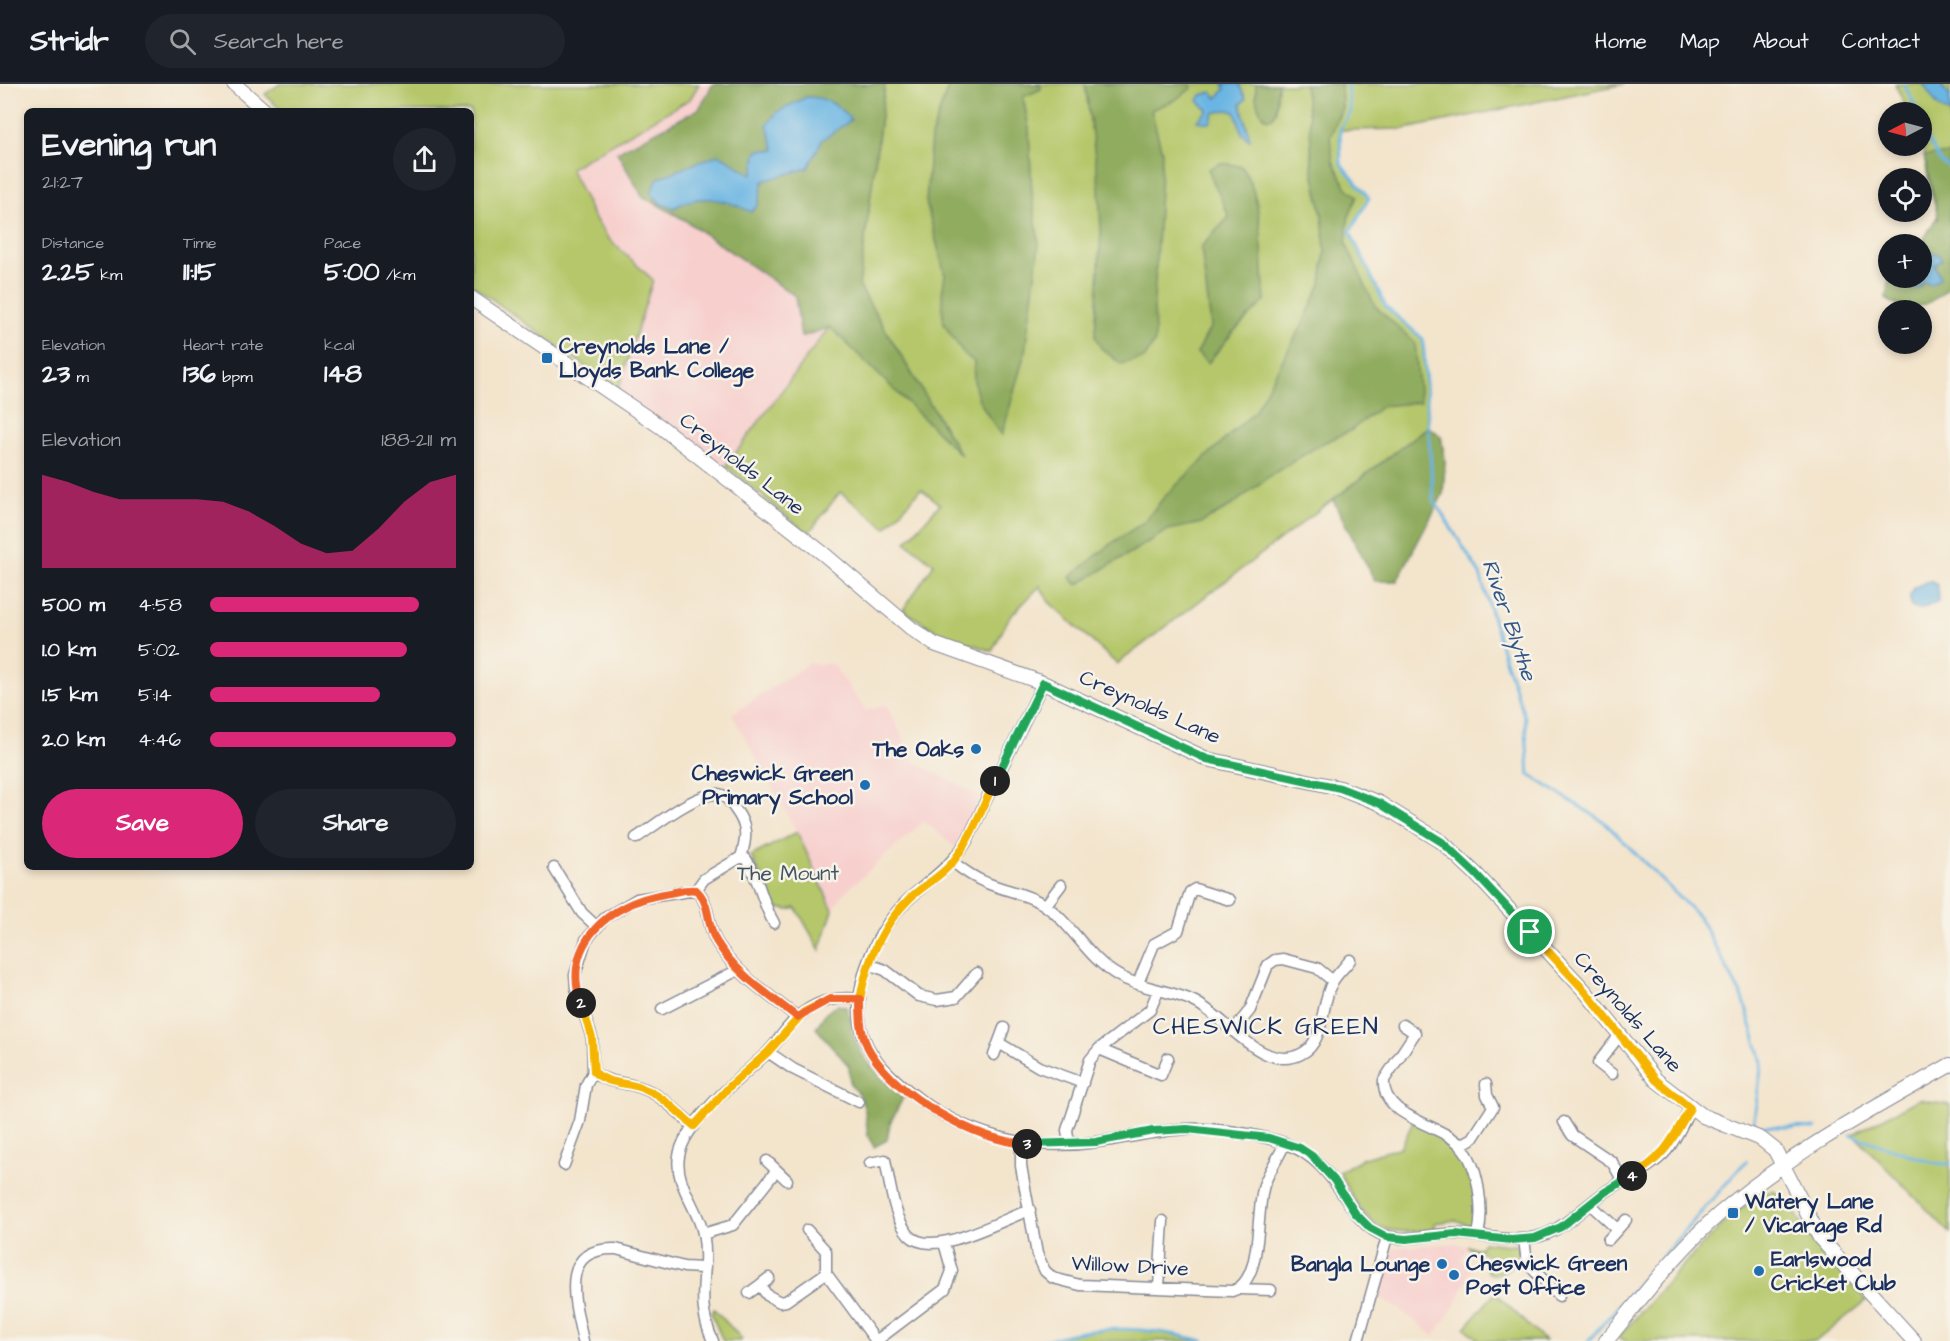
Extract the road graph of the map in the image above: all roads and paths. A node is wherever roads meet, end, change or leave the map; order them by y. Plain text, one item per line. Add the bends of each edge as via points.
1 (234, 84) edge
2 (262, 108) edge
3 (474, 300) edge
4 (1043, 683) junction
5 (636, 838) dead end
6 (741, 857) junction
7 (953, 862) junction
8 (554, 868) dead end
9 (1061, 885) dead end
10 (696, 890) junction
11 (1230, 900) dead end
12 (1045, 906) junction
13 (774, 923) dead end
14 (596, 926) junction
15 (1350, 960) dead end
16 (868, 964) junction
17 (738, 970) junction
18 (976, 973) dead end
19 (1333, 981) junction
20 (1138, 984) junction
21 (1158, 991) junction
22 (860, 999) junction
23 (662, 1009) dead end
24 (797, 1017) junction
25 (1403, 1025) dead end
26 (1004, 1029) dead end
27 (1233, 1031) junction
28 (1619, 1036) junction
29 (999, 1043) junction
30 (1099, 1049) junction
31 (768, 1052) junction
32 (994, 1054) dead end
33 (1168, 1058) dead end
34 (1950, 1065) edge
35 (594, 1072) junction
36 (1612, 1074) dead end
37 (1083, 1083) junction
38 (1486, 1084) dead end
39 (859, 1102) dead end
40 (1690, 1108) junction
41 (1564, 1122) dead end
42 (694, 1126) junction
43 (1021, 1143) junction
44 (1285, 1143) junction
45 (1069, 1144) junction
46 (1461, 1145) junction
47 (768, 1161) dead end
48 (870, 1163) dead end
49 (564, 1165) dead end
50 (1783, 1166) junction
51 (776, 1171) junction
52 (787, 1180) dead end
53 (1623, 1181) junction
54 (1590, 1204) junction
55 (1030, 1210) junction
56 (1626, 1220) dead end
57 (1163, 1221) dead end
58 (1617, 1229) junction
59 (807, 1230) dead end
60 (703, 1234) junction
61 (1478, 1235) junction
62 (1387, 1237) junction
63 (1524, 1239) junction
64 (1608, 1240) dead end
65 (944, 1243) junction
66 (702, 1268) junction
67 (826, 1273) junction
68 (769, 1278) dead end
69 (760, 1285) junction
70 (1159, 1287) junction
71 (1239, 1289) junction
72 (1271, 1290) dead end
73 (749, 1293) dead end
74 (1559, 1296) dead end
75 (583, 1341) edge
76 (713, 1341) edge
77 (876, 1341) edge
78 (1358, 1341) edge
79 (1605, 1341) edge
80 (1914, 1341) edge

1 - 2 street
3 - 4 street, Creynolds Lane via 661,427 825,555 912,629 951,651
4 - 7 street via 967,841
4 - 28 street, Creynolds Lane via 1207,759 1340,788 1415,823 1475,873 1585,991
5 - 6 street via 700,797 717,794 731,803 746,828
6 - 10 street via 704,879
6 - 13 street via 751,866
7 - 12 street via 989,884
7 - 16 street via 899,910 879,938
8 - 14 street via 582,913
9 - 12 street
10 - 14 street via 637,899
10 - 17 street via 705,900 714,938
11 - 20 street via 1190,892 1178,932 1154,944
12 - 20 street via 1101,962
14 - 35 street via 578,957 575,975 592,1038
15 - 19 street
16 - 18 street via 885,970 919,996 937,1000 956,997
16 - 22 street
17 - 23 street
17 - 24 street
19 - 27 street via 1317,968 1275,960 1268,965 1250,1010
19 - 27 street via 1314,1044 1300,1056 1284,1059 1246,1044
20 - 21 street
21 - 27 street via 1193,1000
21 - 30 street via 1150,1010
22 - 24 street via 830,999
22 - 43 street via 861,1028 870,1052 904,1086 950,1120
24 - 31 street
25 - 46 street via 1415,1033 1384,1080 1383,1089 1396,1106
26 - 29 street
28 - 36 street via 1598,1063
28 - 40 street, Creynolds Lane via 1656,1080
29 - 32 street
29 - 37 street via 1039,1067
30 - 33 street via 1161,1075
30 - 37 street via 1090,1060
31 - 39 street
31 - 42 street
34 - 50 street
35 - 42 street via 602,1079 641,1087
35 - 49 street via 586,1085 580,1121
37 - 45 street via 1067,1130
38 - 46 street via 1486,1095 1493,1107 1473,1137
40 - 50 street, Creynolds Lane via 1769,1144
40 - 53 street via 1669,1148 1652,1164
41 - 53 street via 1572,1135 1612,1162
42 - 60 street via 683,1143 678,1165
43 - 45 street
43 - 55 street, Willow Drive via 1021,1166
44 - 45 street via 1187,1129
44 - 62 street via 1312,1156 1363,1223
44 - 71 street via 1265,1183 1251,1274
46 - 61 street via 1478,1188
47 - 51 street
48 - 65 street via 885,1160 900,1220 908,1234 924,1243
50 - 79 street via 1716,1217
50 - 80 street, Creynolds Lane via 1820,1238
51 - 52 street
51 - 60 street via 732,1225
53 - 54 street
54 - 58 street
54 - 63 street via 1551,1232
55 - 65 street
55 - 70 street, Willow Drive via 1040,1262 1056,1280 1080,1285
56 - 58 street
57 - 70 street
58 - 64 street
59 - 67 street via 826,1251
60 - 66 street
61 - 62 street
61 - 63 street
62 - 78 street
63 - 74 street via 1527,1263
65 - 77 street via 952,1271 945,1289
66 - 75 street via 684,1268 616,1249 586,1254 579,1261 574,1281
66 - 76 street via 703,1314
67 - 69 street via 786,1301 768,1295
67 - 77 street
68 - 69 street
69 - 73 street
70 - 71 street, Willow Drive
71 - 72 street, Willow Drive

